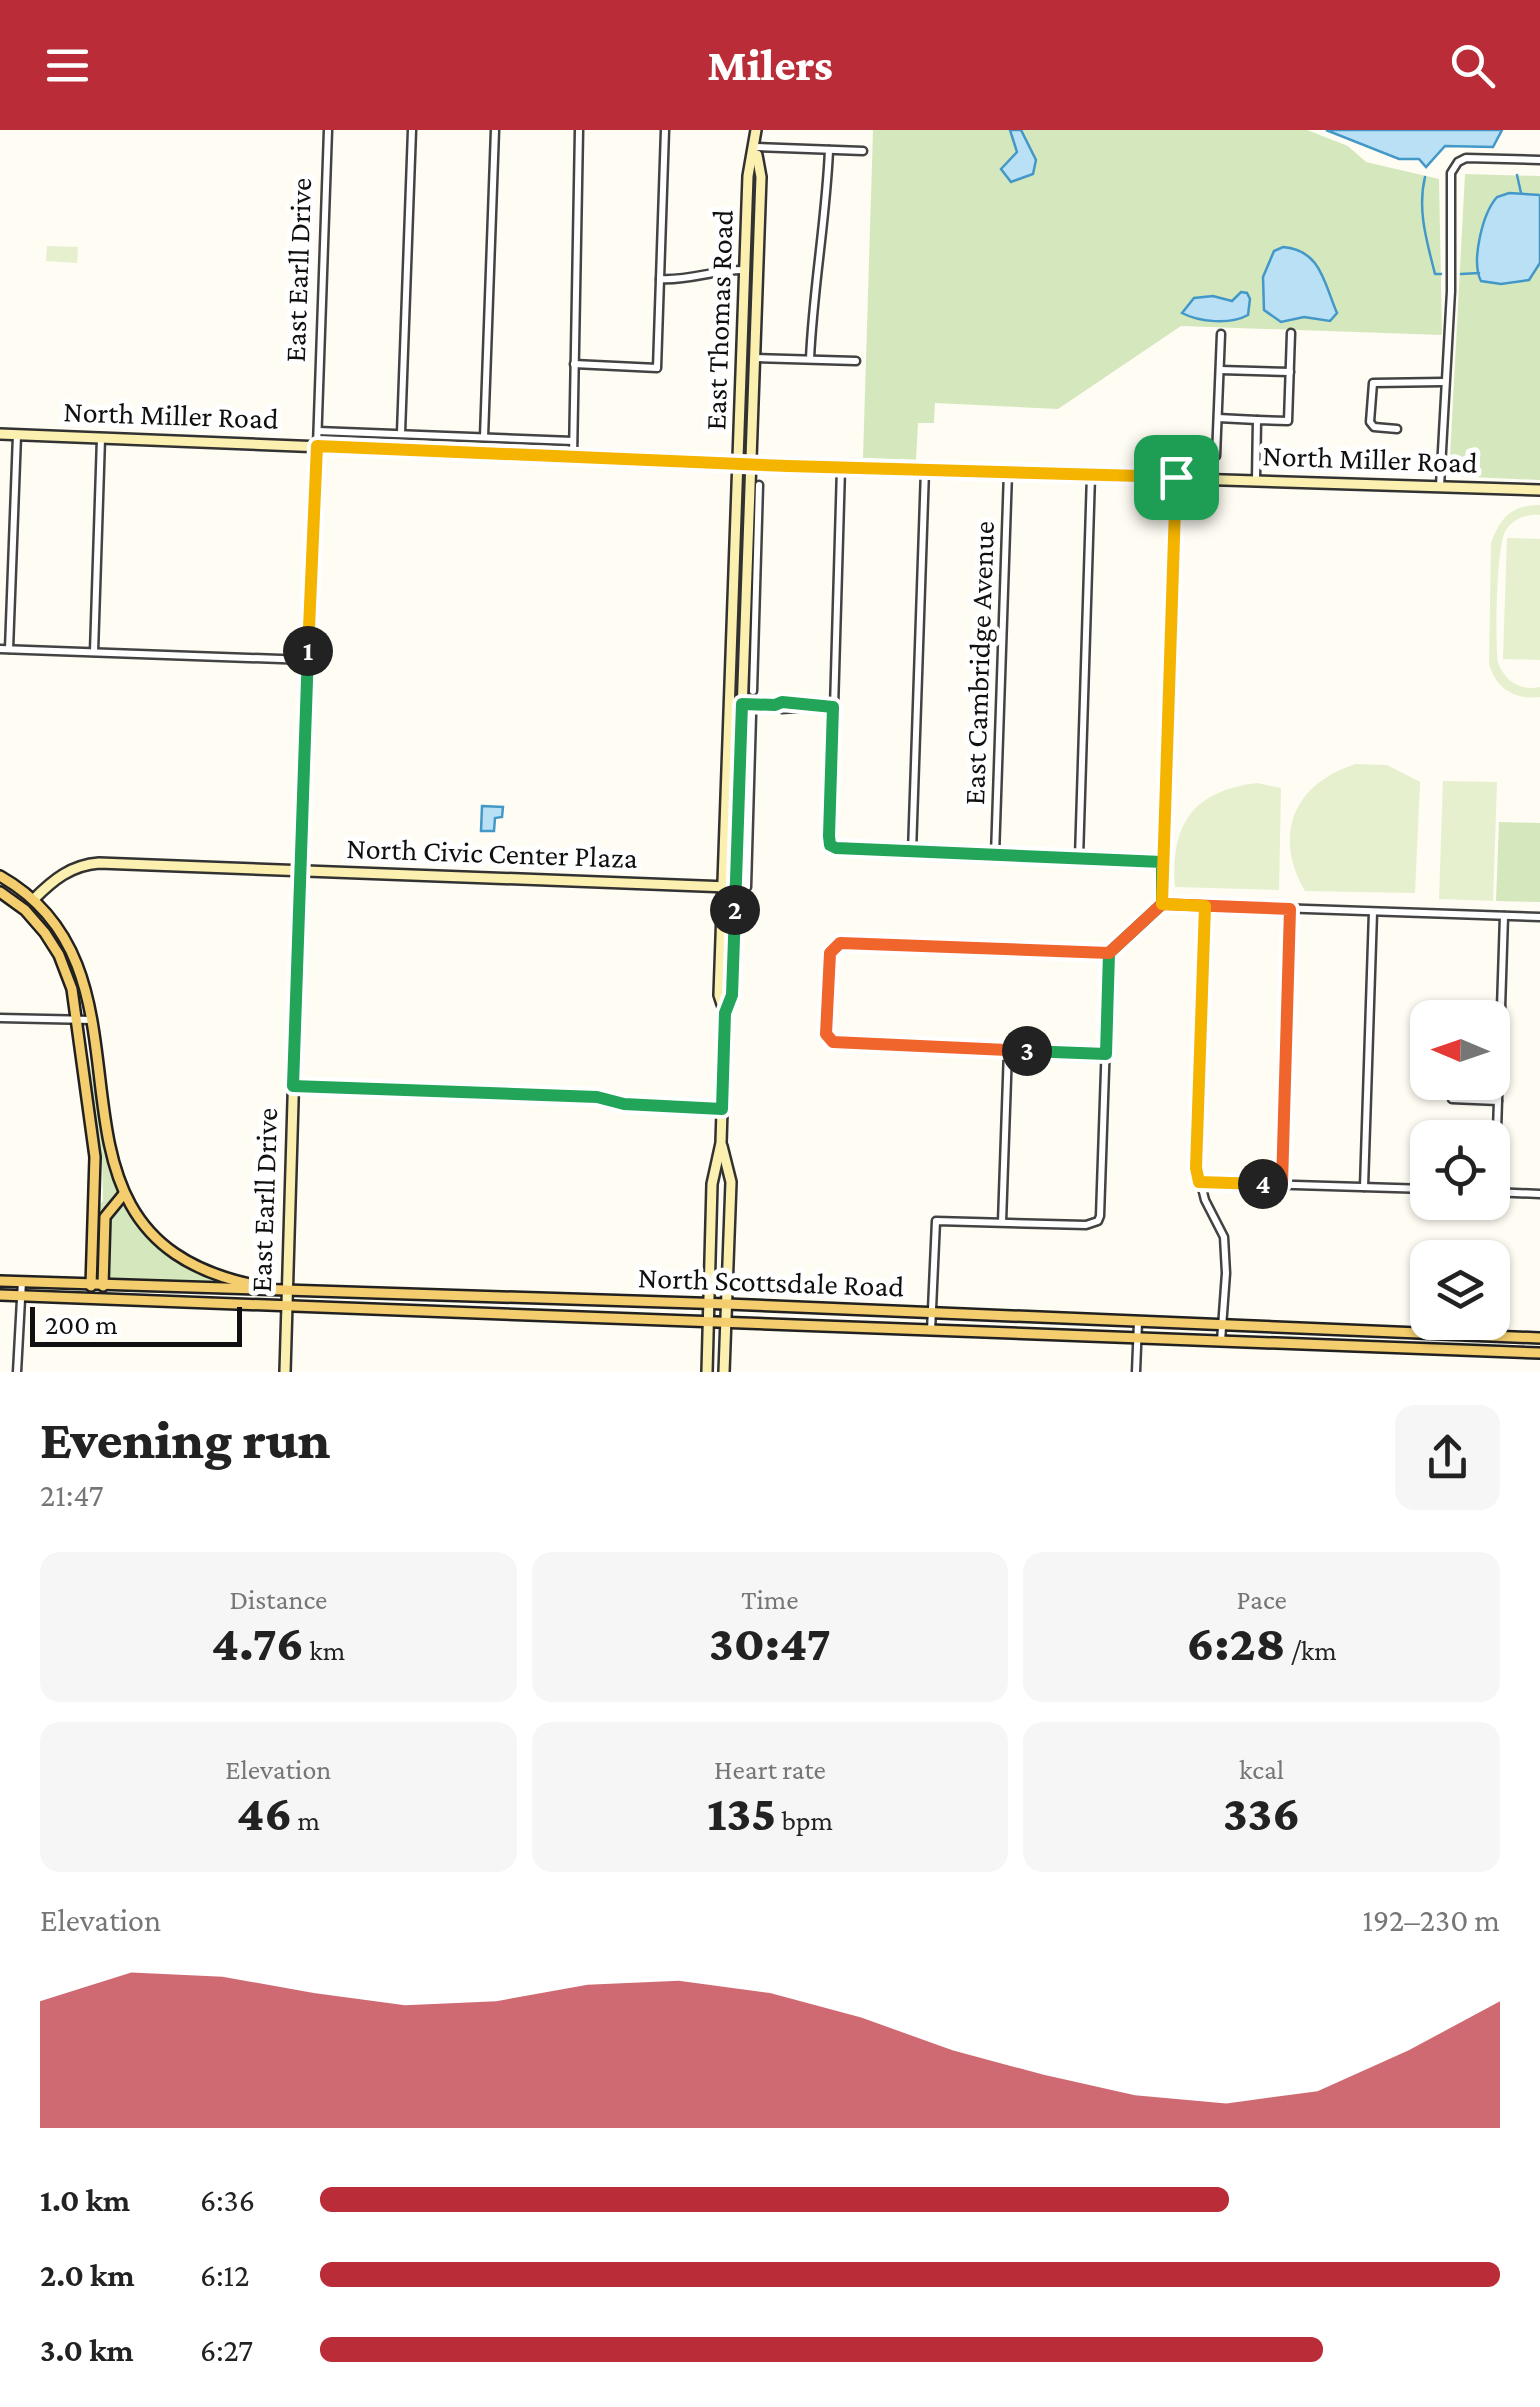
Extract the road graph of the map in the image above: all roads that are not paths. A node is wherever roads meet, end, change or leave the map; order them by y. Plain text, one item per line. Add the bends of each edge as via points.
1 (328, 130) edge
2 (412, 130) edge
3 (495, 130) edge
4 (579, 130) edge
5 (665, 130) edge
6 (756, 130) edge
7 (755, 148) junction
8 (829, 150) junction
9 (864, 151) dead end
10 (1540, 160) edge
11 (745, 270) junction
12 (660, 279) junction
13 (1291, 333) dead end
14 (1221, 334) dead end
15 (754, 358) junction
16 (810, 359) junction
17 (856, 361) dead end
18 (574, 364) junction
19 (1220, 370) junction
20 (1290, 372) junction
21 (1443, 382) junction
22 (1218, 418) junction
23 (1257, 420) junction
24 (1397, 429) dead end
25 (318, 431) junction
26 (400, 433) junction
27 (0, 434) edge
28 (17, 434) junction
29 (484, 437) junction
30 (101, 438) junction
31 (573, 441) junction
32 (317, 446) junction
33 (1216, 456) dead end
34 (573, 457) junction
35 (744, 464) junction
36 (842, 468) junction
37 (925, 470) junction
38 (1008, 471) junction
39 (1091, 474) junction
40 (1176, 477) junction
41 (1256, 480) junction
42 (759, 485) dead end
43 (1440, 486) junction
44 (1540, 490) edge
45 (753, 533) junction
46 (4, 649) edge
47 (94, 652) junction
48 (308, 660) junction
49 (731, 674) junction
50 (748, 675) junction
51 (753, 691) dead end
52 (730, 703) junction
53 (742, 704) junction
54 (833, 707) junction
55 (752, 714) dead end
56 (729, 734) junction
57 (746, 734) junction
58 (743, 833) junction
59 (912, 852) junction
60 (995, 856) junction
61 (1079, 858) junction
62 (1162, 862) junction
63 (300, 872) junction
64 (0, 876) edge
65 (747, 887) dead end
66 (730, 888) junction
67 (0, 892) edge
68 (34, 899) junction
69 (1162, 904) junction
70 (1205, 906) junction
71 (1290, 909) junction
72 (24, 910) junction
73 (1373, 912) junction
74 (1504, 916) junction
75 (1540, 917) edge
76 (1109, 953) junction
77 (1502, 1000) edge
78 (0, 1018) edge
79 (78, 1020) junction
80 (92, 1020) junction
81 (1008, 1050) junction
82 (1106, 1054) junction
83 (293, 1086) junction
84 (1475, 1100) edge
85 (1498, 1101) joint
86 (722, 1109) junction
87 (1497, 1120) edge
88 (721, 1143) junction
89 (94, 1151) junction
90 (1199, 1182) junction
91 (1282, 1184) junction
92 (1364, 1187) junction
93 (1410, 1189) edge
94 (1510, 1193) edge
95 (1540, 1194) edge
96 (124, 1195) junction
97 (110, 1209) junction
98 (1002, 1222) junction
99 (0, 1281) edge
100 (22, 1282) junction
101 (91, 1284) junction
102 (103, 1285) junction
103 (272, 1289) junction
104 (286, 1290) junction
105 (0, 1295) edge
106 (22, 1296) junction
107 (90, 1299) junction
108 (102, 1299) junction
109 (708, 1304) junction
110 (727, 1304) junction
111 (286, 1305) junction
112 (889, 1312) junction
113 (932, 1314) junction
114 (1138, 1322) junction
115 (708, 1324) junction
116 (726, 1324) junction
117 (1224, 1326) junction
118 (888, 1329) junction
119 (931, 1331) junction
120 (1138, 1338) junction
121 (1540, 1338) edge
122 (1221, 1342) junction
123 (1540, 1354) edge
124 (17, 1372) edge
125 (285, 1372) edge
126 (707, 1372) edge
127 (724, 1372) edge
128 (1136, 1372) edge

1 - 25 street, East Earll Drive
2 - 26 street
3 - 29 street
4 - 18 street
5 - 12 street
6 - 7 street, East Thomas Road
7 - 8 street
7 - 11 street, East Thomas Road
7 - 15 street, East Thomas Road via 761,176
8 - 9 street
8 - 16 street
10 - 21 street via 1466,158 1455,165
11 - 12 street
11 - 35 street, East Thomas Road
12 - 18 street via 658,368
13 - 20 street
14 - 19 street
15 - 16 street
15 - 35 street, East Thomas Road
16 - 17 street
18 - 31 street
19 - 20 street
19 - 22 street
20 - 23 street via 1288,421
21 - 24 street via 1373,383 1370,422
21 - 43 street
22 - 23 street
22 - 33 street
23 - 41 street
25 - 26 street, North Miller Road
25 - 32 street, East Earll Drive
26 - 29 street, North Miller Road
27 - 28 street, North Miller Road
28 - 30 street, North Miller Road
28 - 46 street
29 - 31 street, North Miller Road
30 - 32 street, North Miller Road
30 - 47 street
31 - 34 street
32 - 34 street, North Miller Road
32 - 48 street, East Earll Drive
34 - 35 street, North Miller Road
35 - 36 street, North Miller Road
35 - 45 street, East Thomas Road
35 - 49 street, East Thomas Road
36 - 37 street, North Miller Road
36 - 54 street
37 - 38 street, North Miller Road
37 - 59 street
38 - 39 street, North Miller Road
38 - 60 street, East Cambridge Avenue
39 - 40 street, North Miller Road
39 - 61 street
40 - 41 street, North Miller Road
40 - 62 street
41 - 43 street, North Miller Road
42 - 45 street, East Thomas Road
43 - 44 street, North Miller Road
45 - 50 street, East Thomas Road
46 - 47 street
47 - 48 street
48 - 63 street, East Earll Drive
49 - 50 street
49 - 52 street, East Thomas Road
50 - 51 street, East Thomas Road
50 - 53 street, East Thomas Road
52 - 53 street
52 - 56 street, East Thomas Road
53 - 54 street
53 - 57 street, East Thomas Road
54 - 59 street via 830,845
55 - 57 street, East Thomas Road
56 - 57 street
56 - 66 street, East Thomas Road
57 - 58 street, East Thomas Road
58 - 65 street, East Thomas Road
58 - 66 street, East Thomas Road
59 - 60 street
60 - 61 street
61 - 62 street
62 - 69 street
63 - 66 street, North Civic Center Plaza
63 - 68 street, North Civic Center Plaza via 89,864 52,880
63 - 83 street, East Earll Drive
64 - 68 main road
66 - 86 street, East Thomas Road via 732,995 725,1013
67 - 72 main road
68 - 72 street, North Civic Center Plaza
68 - 80 main road via 77,958
69 - 70 street
69 - 76 street
70 - 71 street
70 - 90 street
71 - 73 street
71 - 91 street
72 - 79 main road via 65,967
73 - 74 street
73 - 92 street
74 - 75 street
74 - 77 street
76 - 81 street via 833,946 828,1040
76 - 82 street
78 - 79 street
79 - 80 street
79 - 89 main road
80 - 96 main road via 108,1148
81 - 82 street
81 - 98 street
82 - 98 street via 1098,1221
83 - 86 street via 597,1097
83 - 104 street, East Earll Drive
84 - 85 street
85 - 87 street
86 - 88 street, East Thomas Road
88 - 109 street, East Thomas Road via 712,1184
88 - 110 street, East Thomas Road via 731,1182
89 - 97 main road via 100,1202
89 - 101 main road
90 - 91 street
90 - 117 street via 1224,1237
91 - 92 street
92 - 93 street
94 - 95 street
96 - 97 main road
96 - 103 main road via 153,1236 183,1260
97 - 102 main road
98 - 113 street via 936,1221
99 - 100 main road, North Scottsdale Road
100 - 101 main road, North Scottsdale Road
100 - 106 street
101 - 102 main road, North Scottsdale Road
101 - 107 main road
102 - 103 main road, North Scottsdale Road
102 - 108 main road
103 - 104 main road, North Scottsdale Road
104 - 109 main road, North Scottsdale Road
104 - 111 street, East Earll Drive
105 - 106 main road, North Scottsdale Road
106 - 107 main road, North Scottsdale Road
106 - 124 street
107 - 108 main road, North Scottsdale Road
108 - 111 main road, North Scottsdale Road
109 - 110 main road, North Scottsdale Road
109 - 115 street, East Thomas Road
110 - 112 main road, North Scottsdale Road
110 - 116 street, East Thomas Road
111 - 115 main road, North Scottsdale Road
111 - 125 street, East Earll Drive
112 - 113 main road, North Scottsdale Road
112 - 118 main road
113 - 114 main road, North Scottsdale Road
113 - 119 street
114 - 117 main road, North Scottsdale Road
114 - 120 street
115 - 116 main road, North Scottsdale Road
115 - 126 street, East Thomas Road
116 - 118 main road, North Scottsdale Road
116 - 127 street, East Thomas Road
117 - 121 main road, North Scottsdale Road
117 - 122 street
118 - 119 main road, North Scottsdale Road
119 - 120 main road, North Scottsdale Road
120 - 122 main road, North Scottsdale Road
120 - 128 street
122 - 123 main road, North Scottsdale Road

